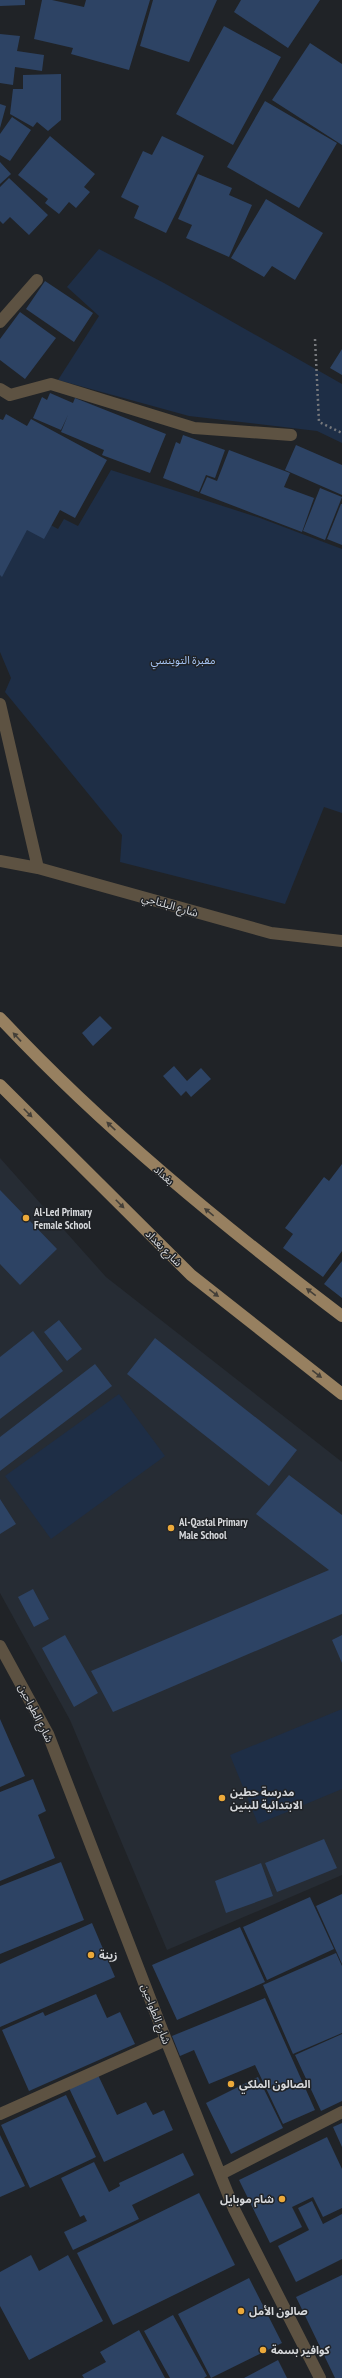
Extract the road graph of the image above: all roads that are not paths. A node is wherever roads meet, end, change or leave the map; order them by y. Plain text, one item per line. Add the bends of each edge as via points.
1 (37, 280) dead end
2 (0, 322) edge
3 (0, 389) edge
4 (291, 435) dead end
5 (0, 704) edge
6 (0, 861) edge
7 (38, 868) junction
8 (342, 941) edge
9 (0, 1018) edge
10 (0, 1085) edge
11 (342, 1316) edge
12 (342, 1394) edge
13 (0, 1646) edge
14 (166, 2040) junction
15 (342, 2112) edge
16 (0, 2114) edge
17 (221, 2174) junction
18 (320, 2378) edge

1 - 2 street
3 - 4 street via 10,395 51,384 194,428
5 - 7 street
6 - 7 street, شارع البلتاجي
7 - 8 street, شارع البلتاجي via 271,933
11 -> 9 main road, بغداد via 170,1180 33,1053
10 -> 12 main road, شارع بغداد via 191,1275
13 - 14 street, شارع الطواحين via 48,1734
14 - 16 street
14 - 17 street, شارع الطواحين
15 - 17 street
17 - 18 street, شارع الطواحين via 234,2209

